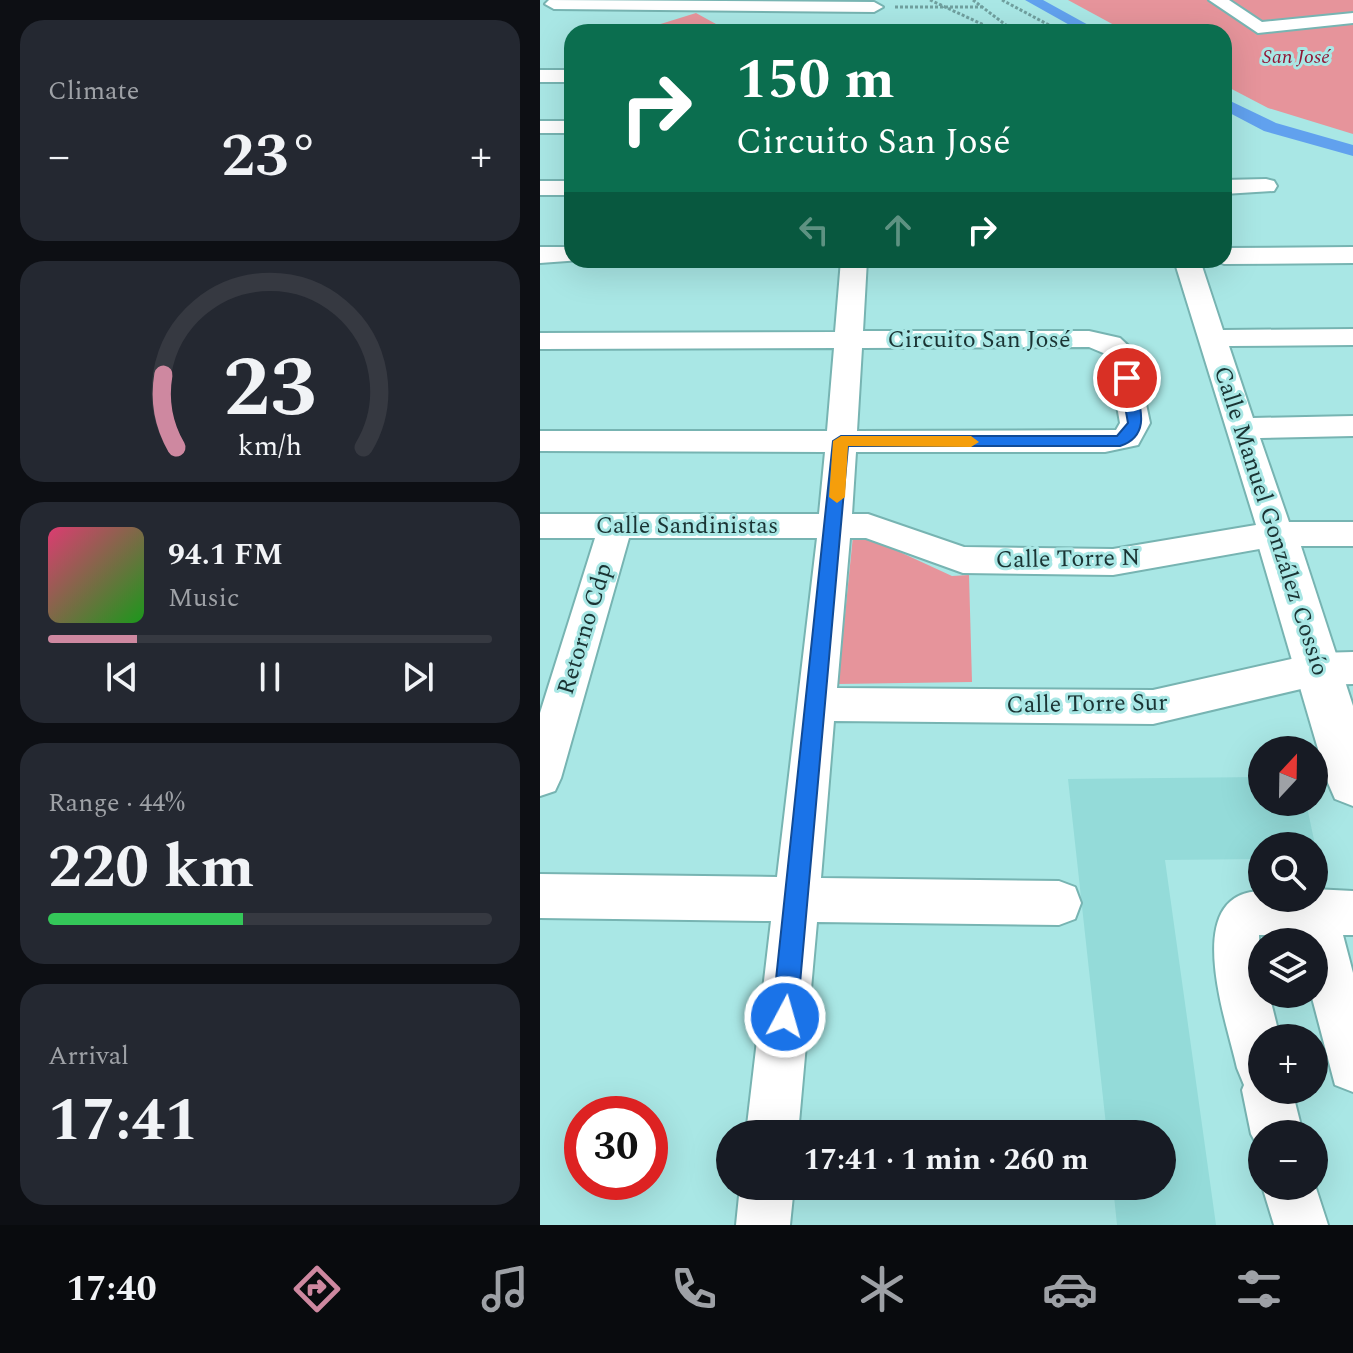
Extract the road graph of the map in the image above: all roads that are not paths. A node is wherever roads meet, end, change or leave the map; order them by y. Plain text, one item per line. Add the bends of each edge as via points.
1 (1218, 0) edge
2 (556, 2) edge
3 (874, 4) edge
4 (1353, 18) edge
5 (540, 24) edge
6 (873, 24) edge
7 (540, 76) edge
8 (564, 76) edge
9 (540, 127) edge
10 (564, 127) edge
11 (1266, 186) dead end
12 (1232, 187) edge
13 (540, 188) edge
14 (564, 188) edge
15 (540, 255) edge
16 (564, 255) edge
17 (1353, 255) edge
18 (1232, 256) edge
19 (854, 268) edge
20 (1190, 268) edge
21 (1353, 337) edge
22 (1213, 338) junction
23 (849, 340) junction
24 (540, 341) edge
25 (1353, 426) edge
26 (1242, 428) junction
27 (540, 441) edge
28 (841, 441) junction
29 (835, 525) junction
30 (540, 526) edge
31 (616, 526) junction
32 (1276, 534) junction
33 (1353, 534) edge
34 (1335, 668) edge
35 (816, 704) junction
36 (540, 778) edge
37 (1353, 783) edge
38 (540, 896) edge
39 (797, 901) junction
40 (1059, 903) dead end
41 (1333, 912) edge
42 (1252, 1024) edge
43 (1353, 1067) edge
44 (774, 1120) edge
45 (766, 1200) edge
46 (1293, 1200) edge
47 (763, 1225) edge
48 (1301, 1225) edge

1 - 4 street via 1258,28
2 - 3 street
2 - 5 street
3 - 6 street
7 - 8 street
9 - 10 street
11 - 12 street
13 - 14 street
15 - 16 street
17 - 18 street
19 - 23 street
20 - 22 street, Calle Manuel González Cossío
21 - 22 street
22 - 26 street, Calle Manuel González Cossío
23 - 24 street, Circuito San José
23 - 28 street
23 - 28 street, Circuito San José via 1089,339 1110,344 1122,355 1135,423 1127,438 1105,442
25 - 26 street
26 - 32 street, Calle Manuel González Cossío
27 - 28 street, Circuito San José
28 - 29 street
29 - 31 street, Calle Sandinistas
29 - 32 street, Calle Torre N via 879,529 963,560 1125,561
29 - 35 street
30 - 31 street, Calle Sandinistas
31 - 36 street, Retorno Cdp
32 - 33 street, Calle Torre N
32 - 34 main road, Calle Manuel González Cossío
34 - 35 street, Calle Torre Sur via 1153,707
34 - 37 main road, Calle Manuel González Cossío
35 - 39 street
38 - 39 street
39 - 40 street
39 - 44 street
41 - 42 street via 1246,915 1235,935 1236,954
41 - 43 street
45 - 47 street
46 - 48 street

